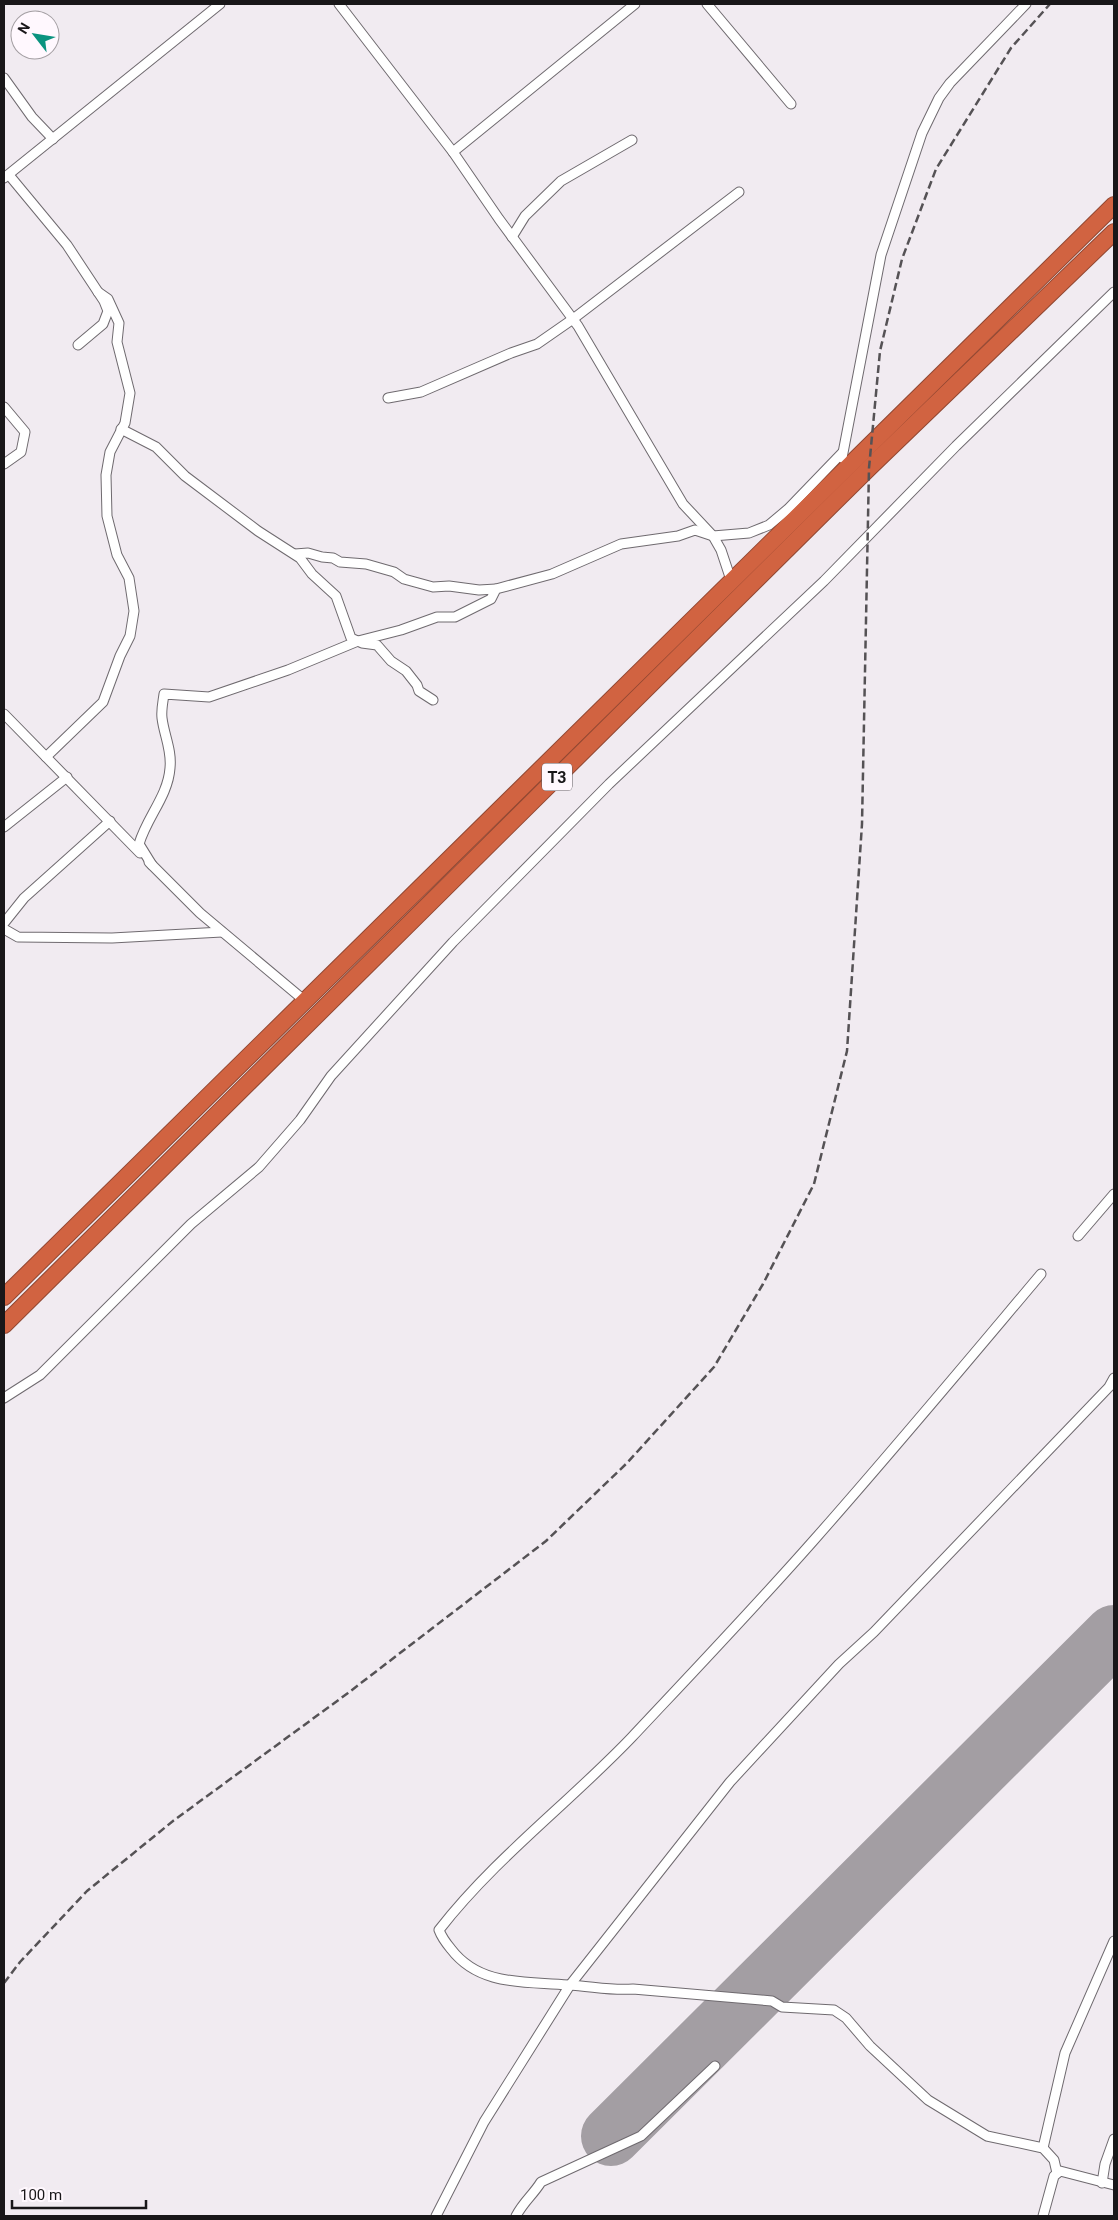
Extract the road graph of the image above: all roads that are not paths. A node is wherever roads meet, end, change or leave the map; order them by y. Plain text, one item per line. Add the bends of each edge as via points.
1 (220, 4) edge
2 (339, 4) edge
3 (635, 4) edge
4 (707, 4) edge
5 (1026, 4) edge
6 (4, 78) edge
7 (791, 104) dead end
8 (53, 138) junction
9 (632, 140) dead end
10 (453, 152) junction
11 (6, 176) edge
12 (739, 192) dead end
13 (1114, 206) edge
14 (1114, 232) edge
15 (512, 237) junction
16 (98, 292) junction
17 (1114, 292) edge
18 (573, 319) junction
19 (78, 345) dead end
20 (388, 398) dead end
21 (4, 407) edge
22 (121, 429) junction
23 (842, 453) junction
24 (4, 464) edge
25 (840, 474) junction
26 (713, 536) junction
27 (295, 554) junction
28 (731, 580) junction
29 (496, 589) junction
30 (358, 641) junction
31 (433, 700) dead end
32 (4, 714) edge
33 (46, 757) junction
34 (67, 777) junction
35 (110, 821) junction
36 (4, 827) edge
37 (152, 866) junction
38 (4, 922) edge
39 (4, 929) edge
40 (222, 932) junction
41 (305, 1001) junction
42 (1114, 1194) edge
43 (1078, 1236) dead end
44 (1041, 1274) dead end
45 (4, 1297) edge
46 (4, 1325) edge
47 (1114, 1378) edge
48 (4, 1398) edge
49 (1114, 1941) edge
50 (570, 1985) junction
51 (715, 2066) dead end
52 (1114, 2139) edge
53 (1043, 2148) junction
54 (1057, 2173) junction
55 (1102, 2183) junction
56 (1114, 2185) edge
57 (436, 2216) edge
58 (516, 2216) edge
59 (1043, 2216) edge

1 - 8 street
2 - 10 street
3 - 10 street
4 - 7 street
5 - 23 street via 950,83 922,133 881,255
6 - 8 street via 32,117
8 - 11 street
9 - 15 street via 561,181 525,216
10 - 15 street
11 - 16 street via 67,244
12 - 18 street
13 - 25 highway, T3
14 - 46 highway, T3 via 862,474
15 - 18 street
16 - 19 street via 108,311 103,324
16 - 22 street via 108,299 119,323 117,342 130,393
17 - 48 street via 824,581 609,784 453,942 331,1076 300,1120 259,1167 191,1224 40,1374
18 - 20 street via 537,344 421,392
18 - 26 street via 683,504
21 - 24 street via 24,432 21,452
22 - 27 street via 156,447 191,480 258,531
22 - 33 street via 110,452 106,475 107,516 117,555 129,578 134,611 130,636 103,702
23 - 25 street
23 - 26 street via 769,525 749,533
25 - 28 highway, T3
26 - 28 street
26 - 29 street via 695,530 678,536 621,544 552,574
27 - 29 street via 366,564 433,587
27 - 30 street via 336,596 351,638
28 - 41 highway, T3
29 - 30 street via 491,599 456,617 437,617
30 - 31 street via 377,645 391,661 406,671 419,691
30 - 37 street via 288,670 209,697 164,694 162,716 171,756 170,770 165,790 142,832 139,844
32 - 33 street
33 - 34 street
34 - 35 street
34 - 36 street
35 - 37 street
35 - 38 street via 24,898
37 - 40 street
39 - 40 street via 18,937 112,938
40 - 41 street
41 - 45 highway, T3
42 - 43 street
44 - 50 street via 814,1540 630,1739 503,1859 459,1904 439,1930 455,1955 471,1969 485,1975 512,1982
47 - 50 street via 730,1782
49 - 53 street via 1065,2053
50 - 53 street via 834,2010 846,2018 870,2046 928,2100 987,2136
50 - 57 street via 484,2122
51 - 58 street via 641,2136 541,2182
52 - 55 street
53 - 54 street via 1054,2160
54 - 55 street
54 - 59 street
55 - 56 street

